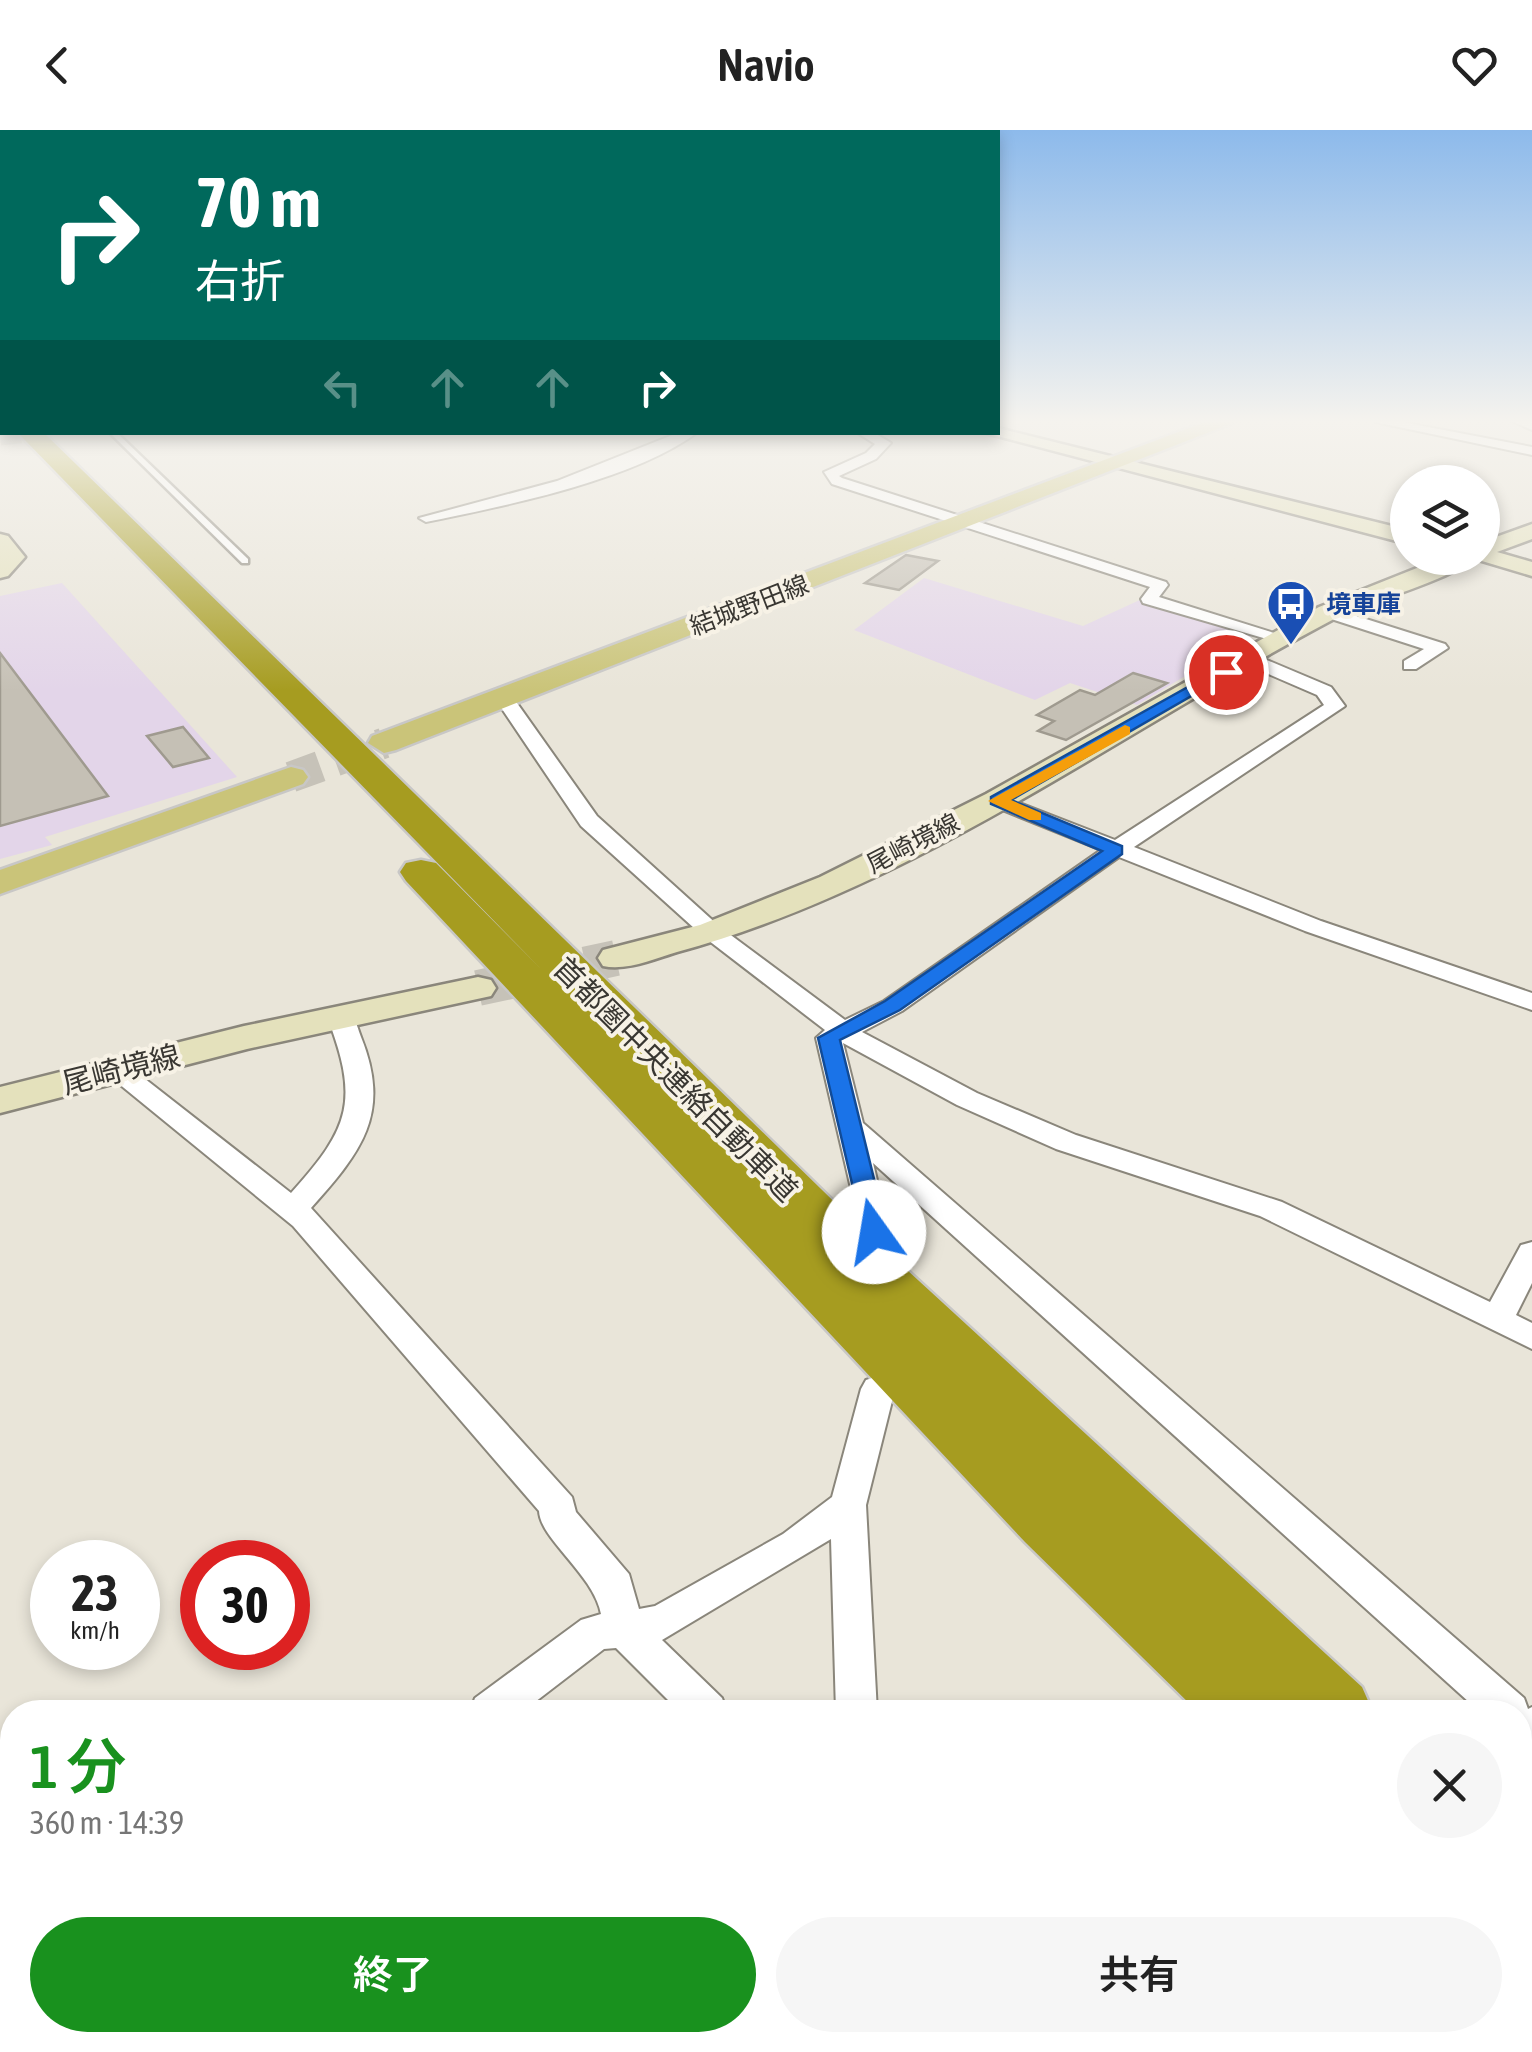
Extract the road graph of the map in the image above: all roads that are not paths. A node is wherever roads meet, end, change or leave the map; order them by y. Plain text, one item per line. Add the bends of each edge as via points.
1 (97, 512) edge
2 (99, 512) edge
3 (194, 512) edge
4 (455, 512) edge
5 (932, 512) edge
6 (989, 512) edge
7 (1308, 512) edge
8 (426, 518) dead end
9 (962, 522) junction
10 (1532, 530) edge
11 (1390, 532) edge
12 (0, 541) edge
13 (1500, 544) edge
14 (1500, 558) edge
15 (245, 561) dead end
16 (1532, 570) edge
17 (0, 571) edge
18 (1420, 575) edge
19 (1328, 612) junction
20 (1280, 638) junction
21 (1249, 658) junction
22 (1410, 665) dead end
23 (504, 700) junction
24 (384, 742) tunnel mouth
25 (291, 776) tunnel mouth
26 (997, 801) junction
27 (1116, 850) junction
28 (0, 883) edge
29 (712, 932) junction
30 (616, 958) tunnel mouth
31 (478, 988) tunnel mouth
32 (1532, 1002) edge
33 (340, 1016) junction
34 (845, 1033) junction
35 (116, 1070) junction
36 (0, 1100) edge
37 (850, 1127) junction
38 (292, 1210) junction
39 (874, 1232) dead end
40 (1532, 1253) edge
41 (1497, 1320) junction
42 (1532, 1338) edge
43 (878, 1389) dead end
44 (848, 1505) junction
45 (624, 1629) junction
46 (506, 1700) edge
47 (696, 1700) edge
48 (856, 1700) edge
49 (1236, 1700) edge
50 (1323, 1700) edge
51 (1491, 1700) edge

1 - 49 highway, 首都圏中央連絡自動車道 via 697,1163 1048,1522
2 - 50 highway, 首都圏中央連絡自動車道 via 735,1140
3 - 15 lane
4 - 8 street
5 - 9 street
6 - 9 main road, 結城野田線
7 - 11 main road
9 - 20 street via 1160,585 1149,599
9 - 23 main road, 結城野田線
10 - 13 main road
12 - 17 main road via 13,557
14 - 16 main road
18 - 19 main road, 尾崎境線
19 - 20 main road, 尾崎境線
19 - 22 street via 1438,648
20 - 21 main road, 尾崎境線
21 - 26 main road, 尾崎境線
21 - 27 street via 1324,690 1335,706
23 - 24 main road, 結城野田線
23 - 29 street via 589,821
25 - 28 main road
26 - 27 street
26 - 29 main road, 尾崎境線 via 832,884
27 - 32 street
27 - 34 street
29 - 30 main road, 尾崎境線
29 - 34 street
31 - 33 main road, 尾崎境線
33 - 35 main road, 尾崎境線
33 - 38 street via 362,1074 363,1116 331,1167
34 - 37 street via 829,1038
34 - 41 street via 967,1099 1066,1142 1271,1208
35 - 36 main road, 尾崎境線
35 - 38 street
37 - 39 street
37 - 51 street
38 - 45 street via 558,1508 556,1516 614,1586
40 - 41 street
41 - 42 street
43 - 44 street
44 - 45 street via 796,1544 662,1623
44 - 48 street
45 - 46 street via 595,1633
45 - 47 street

